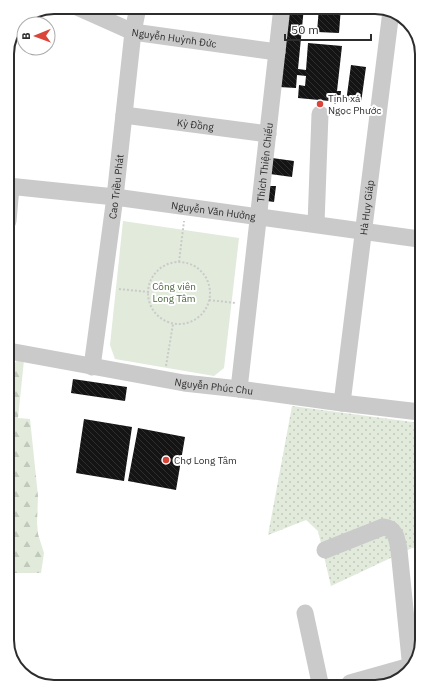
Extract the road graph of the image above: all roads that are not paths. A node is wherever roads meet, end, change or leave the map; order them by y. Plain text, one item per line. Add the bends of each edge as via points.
1 (92, 14) edge
2 (137, 14) edge
3 (281, 14) edge
4 (390, 17) edge
5 (133, 32) junction
6 (277, 52) junction
7 (320, 114) dead end
8 (124, 115) junction
9 (268, 134) junction
10 (14, 186) edge
11 (115, 197) junction
12 (258, 217) junction
13 (316, 224) junction
14 (364, 231) junction
15 (415, 238) edge
16 (14, 352) edge
17 (92, 367) junction
18 (240, 389) junction
19 (342, 404) junction
20 (415, 411) edge
21 (325, 550) dead end
22 (305, 613) dead end
23 (411, 658) edge
24 (401, 670) edge
25 (319, 680) edge
26 (362, 680) edge

1 - 5 street, Nguyễn Huỳnh Đức
2 - 5 street, Cao Triều Phát
3 - 6 street, Thích Thiện Chiếu
4 - 14 street, Hà Huy Giáp
5 - 6 street, Nguyễn Huỳnh Đức
5 - 8 street, Cao Triều Phát
6 - 9 street, Thích Thiện Chiếu
7 - 13 street
8 - 9 street, Kỳ Đồng
8 - 11 street, Cao Triều Phát
9 - 12 street, Thích Thiện Chiếu
10 - 11 street, Nguyễn Văn Hưởng
11 - 12 street, Nguyễn Văn Hưởng
11 - 17 street, Cao Triều Phát
12 - 13 street, Nguyễn Văn Hưởng
12 - 18 street, Thích Thiện Chiếu
13 - 14 street, Nguyễn Văn Hưởng
14 - 15 street, Nguyễn Văn Hưởng
14 - 19 street, Hà Huy Giáp
16 - 17 street, Nguyễn Phúc Chu
17 - 18 street, Nguyễn Phúc Chu via 184,384
18 - 19 street, Nguyễn Phúc Chu
19 - 20 street, Nguyễn Phúc Chu
21 - 23 street via 383,527 394,532 399,550
22 - 25 street
24 - 26 street

